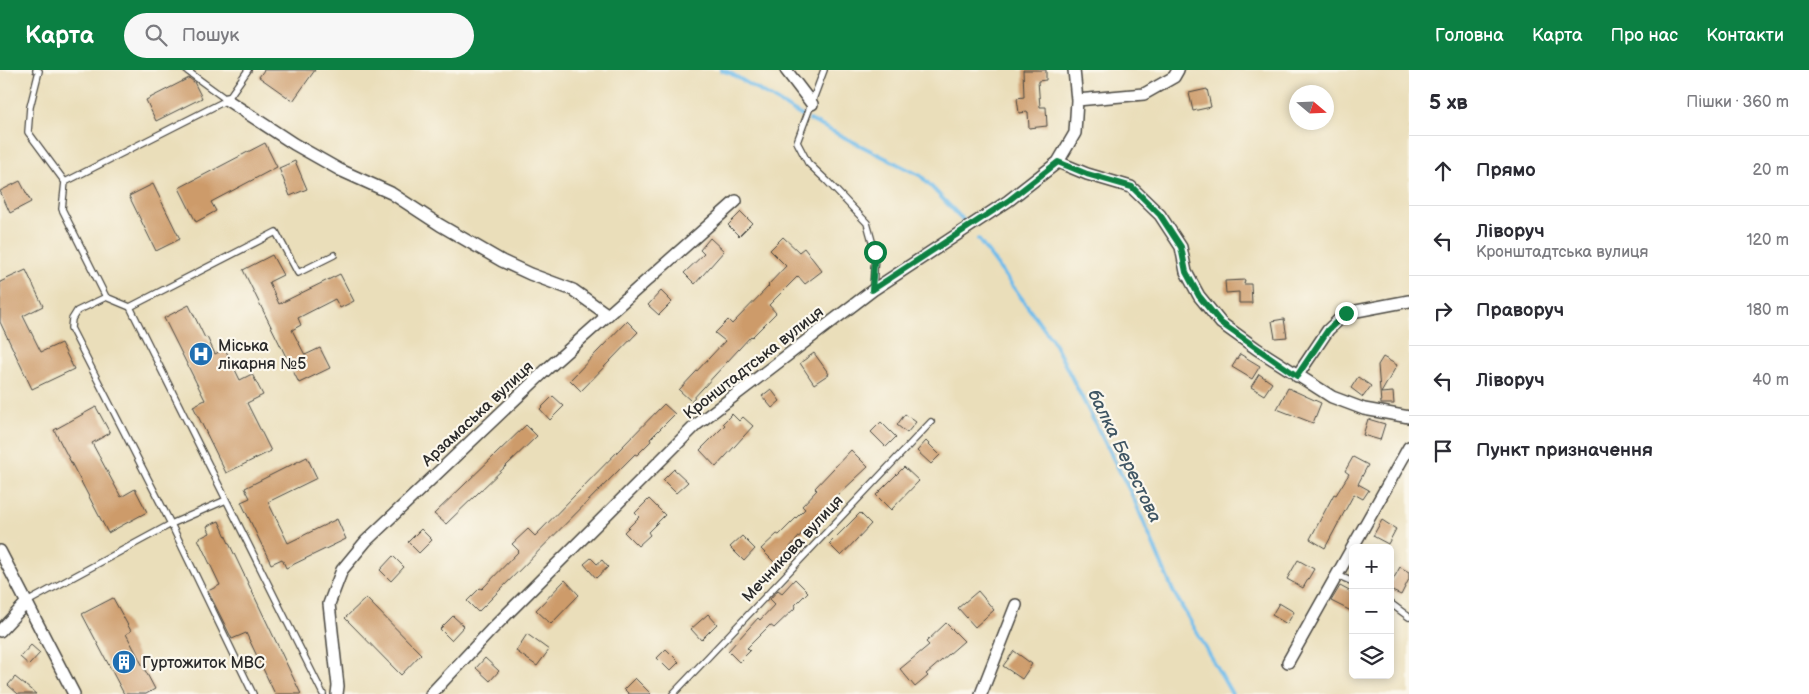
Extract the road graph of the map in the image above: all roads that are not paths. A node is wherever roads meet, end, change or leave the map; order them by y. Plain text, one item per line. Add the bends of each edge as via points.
1 (38, 70) edge
2 (186, 70) edge
3 (248, 70) edge
4 (786, 70) edge
5 (824, 70) edge
6 (1074, 70) edge
7 (1178, 70) edge
8 (227, 100) junction
9 (1077, 100) junction
10 (812, 104) junction
11 (1058, 162) junction
12 (65, 182) junction
13 (736, 201) dead end
14 (334, 255) dead end
15 (872, 290) junction
16 (106, 297) junction
17 (1409, 301) edge
18 (130, 308) junction
19 (608, 315) junction
20 (1297, 376) junction
21 (1409, 416) edge
22 (931, 422) dead end
23 (1409, 447) edge
24 (226, 500) junction
25 (170, 524) junction
26 (0, 551) edge
27 (1337, 575) junction
28 (1349, 580) edge
29 (27, 602) junction
30 (1016, 605) dead end
31 (1394, 606) edge
32 (1409, 617) edge
33 (0, 631) edge
34 (1288, 662) dead end
35 (74, 694) edge
36 (253, 694) edge
37 (323, 694) edge
38 (337, 694) edge
39 (431, 694) edge
40 (673, 694) edge
41 (981, 694) edge

1 - 12 lane via 28,132
2 - 8 lane
3 - 8 lane
4 - 10 street
5 - 10 lane
6 - 9 street, Кронштадтська вулиця
7 - 9 street via 1174,77 1144,94
8 - 12 lane
8 - 19 street via 340,170 391,193 502,260 573,290
9 - 11 street, Кронштадтська вулиця via 1075,133
10 - 15 lane via 797,142 808,163 867,223 875,252
11 - 15 street, Кронштадтська вулиця via 1008,201
11 - 20 street via 1132,187 1160,215 1181,247 1186,272 1199,296 1221,323
12 - 16 lane via 62,209
13 - 19 street, Арзамаська вулиця
14 - 18 lane via 298,273 276,232
15 - 39 street, Кронштадтська вулиця via 696,425
16 - 18 lane
16 - 25 lane via 78,311 72,319 71,328
17 - 20 street via 1346,313 1328,330
18 - 24 lane
19 - 38 street, Арзамаська вулиця via 366,541 342,570 329,604
20 - 21 street via 1332,397 1364,409
22 - 40 lane, Мечникова вулиця
23 - 27 street
24 - 25 lane
24 - 37 lane
25 - 29 lane
25 - 36 lane
26 - 29 street
27 - 28 lane
27 - 34 street
29 - 33 street
29 - 35 street
30 - 41 street
31 - 32 lane

